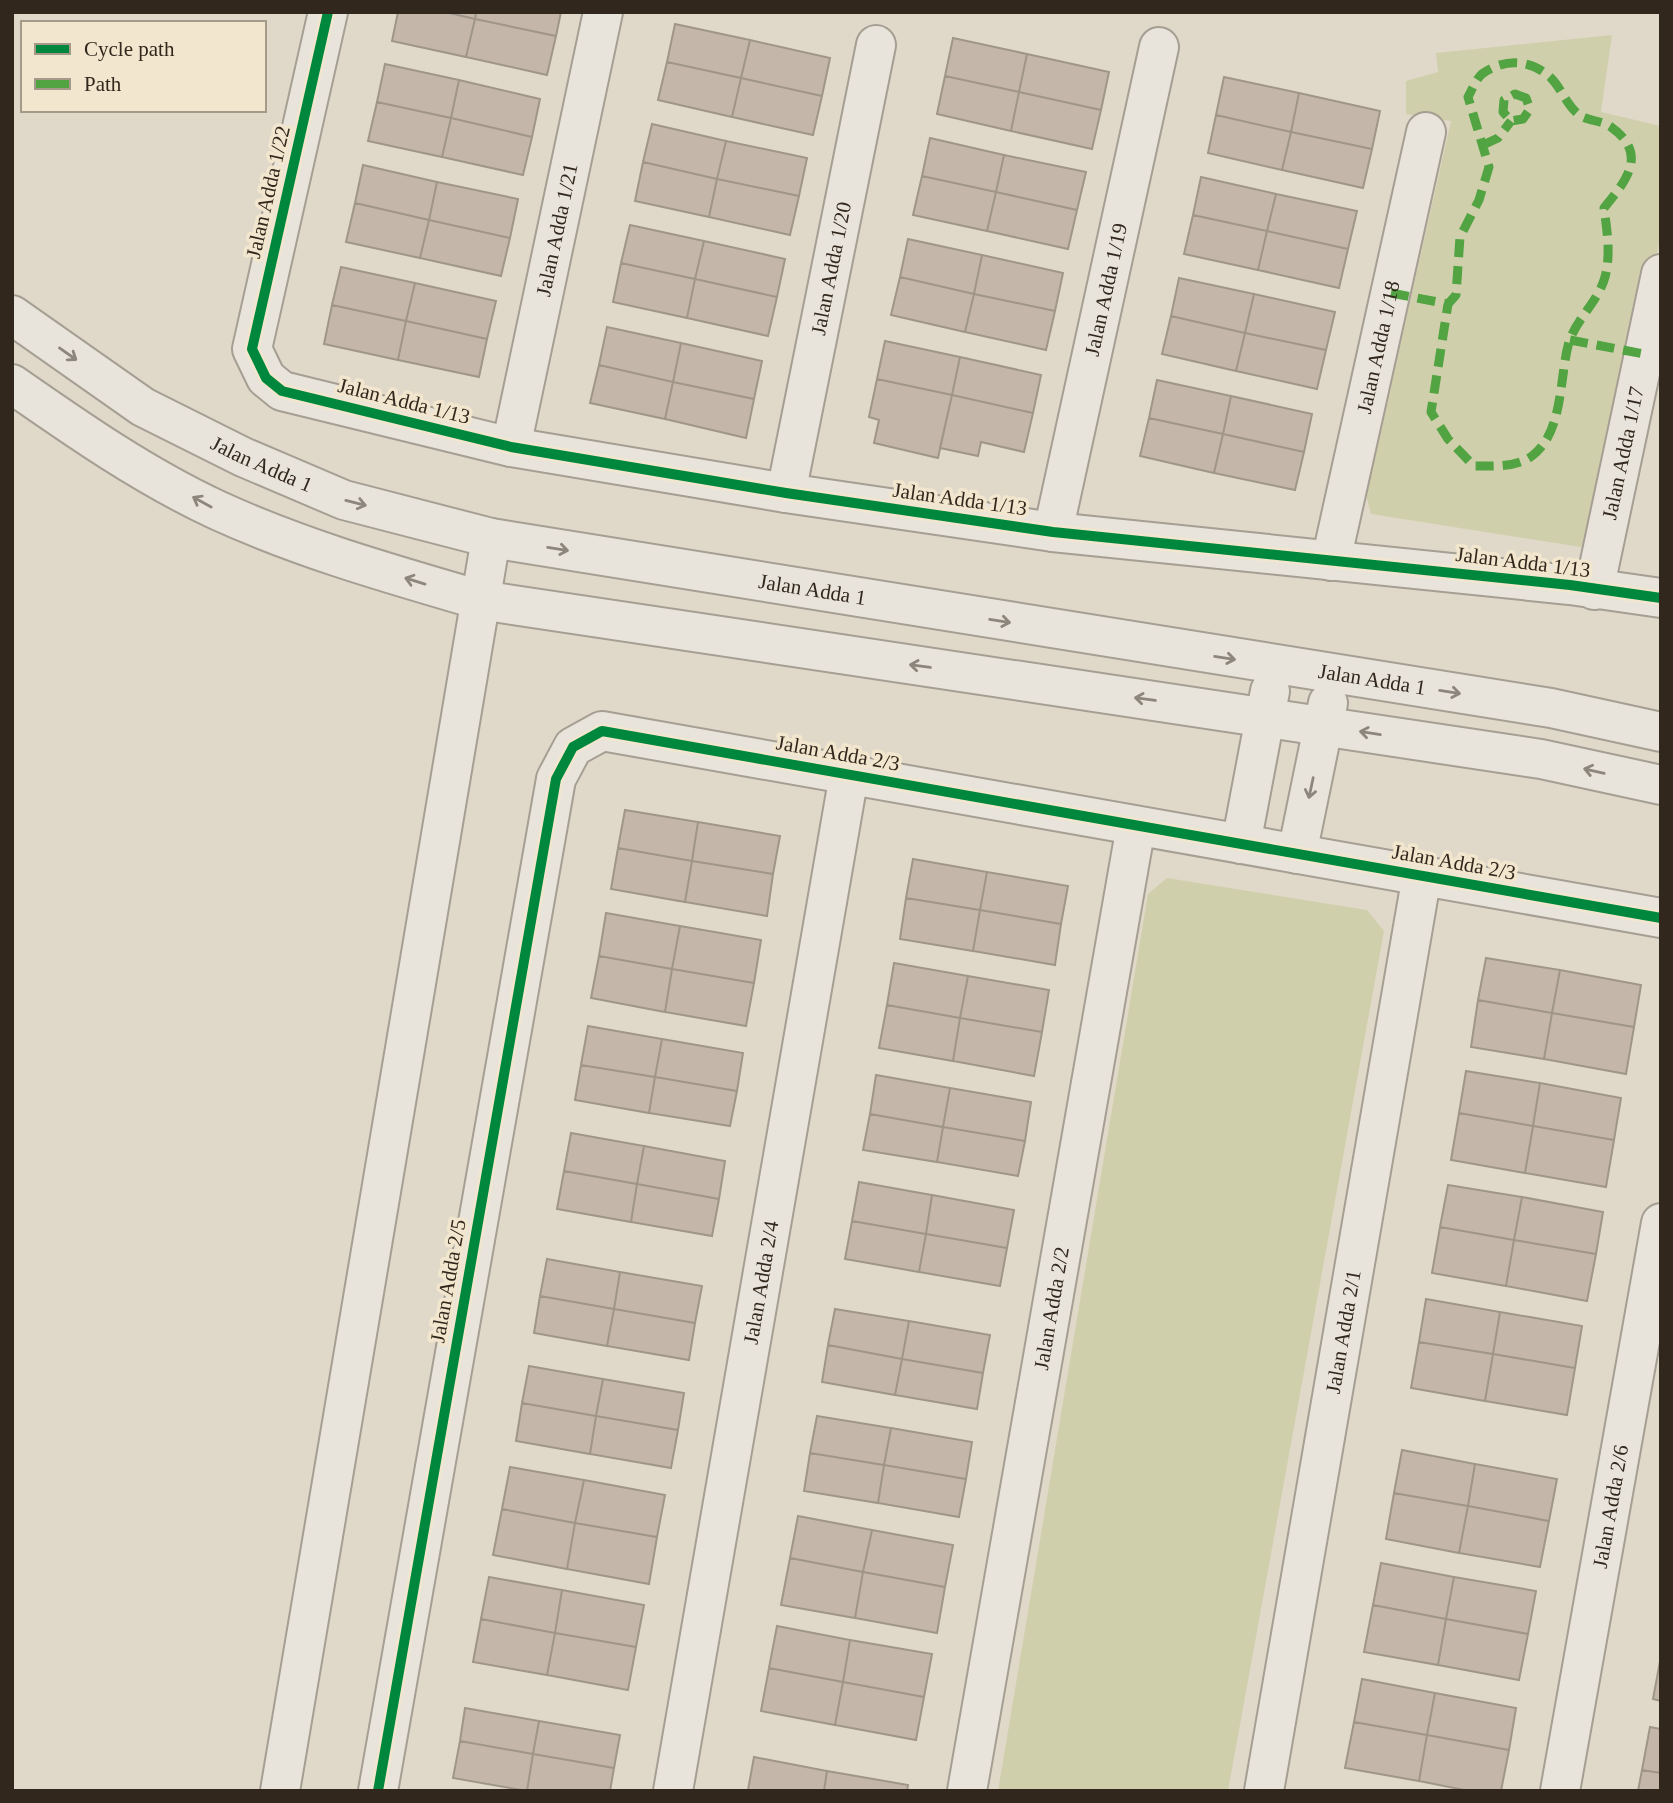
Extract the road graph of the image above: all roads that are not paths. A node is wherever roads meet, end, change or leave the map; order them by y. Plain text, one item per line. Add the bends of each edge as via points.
1 (328, 12) edge
2 (603, 12) edge
3 (876, 45) dead end
4 (1159, 47) dead end
5 (1426, 132) dead end
6 (1661, 274) edge
7 (12, 315) edge
8 (266, 379) joint
9 (12, 384) edge
10 (511, 447) junction
11 (786, 493) junction
12 (1053, 532) junction
13 (491, 538) junction
14 (1331, 561) junction
15 (1594, 590) junction
16 (1661, 598) edge
17 (480, 600) junction
18 (1274, 666) junction
19 (1335, 674) junction
20 (1265, 717) junction
21 (1323, 726) junction
22 (1661, 732) edge
23 (849, 775) junction
24 (555, 779) joint
25 (1661, 785) edge
26 (1136, 826) junction
27 (1241, 844) junction
28 (1297, 855) junction
29 (1422, 875) junction
30 (1661, 918) edge
31 (1661, 1223) edge
32 (280, 1791) edge
33 (378, 1791) edge
34 (673, 1791) edge
35 (967, 1791) edge
36 (1264, 1791) edge
37 (1560, 1791) edge

1 - 8 street, Jalan Adda 1/22 via 252,349
2 - 10 street, Jalan Adda 1/21
3 - 11 street, Jalan Adda 1/20
4 - 12 street, Jalan Adda 1/19
5 - 14 street, Jalan Adda 1/18
6 - 15 street, Jalan Adda 1/17
7 -> 13 street, Jalan Adda 1 via 143,407 243,457 344,500
8 - 10 street, Jalan Adda 1/13 via 282,391
17 -> 9 street via 328,555 216,510 109,451
10 - 11 street, Jalan Adda 1/13
11 - 12 street, Jalan Adda 1/13
12 - 14 street, Jalan Adda 1/13
13 - 17 street
13 -> 18 street, Jalan Adda 1
14 - 15 street, Jalan Adda 1/13
15 - 16 street, Jalan Adda 1/13
20 -> 17 street
17 - 32 street
18 - 19 street, Jalan Adda 1
18 - 20 street
19 - 21 street
19 -> 22 street, Jalan Adda 1 via 1551,708
20 - 21 street
20 - 27 street
25 -> 21 street via 1541,759
21 -> 28 street
23 - 24 street, Jalan Adda 2/3 via 602,732 573,747
23 - 26 street, Jalan Adda 2/3
23 - 34 street, Jalan Adda 2/4
24 - 33 street, Jalan Adda 2/5
26 - 27 street, Jalan Adda 2/3
26 - 35 street, Jalan Adda 2/2
27 - 28 street, Jalan Adda 2/3
28 - 29 street, Jalan Adda 2/3
29 - 30 street, Jalan Adda 2/3
29 - 36 street, Jalan Adda 2/1
31 - 37 street, Jalan Adda 2/6

